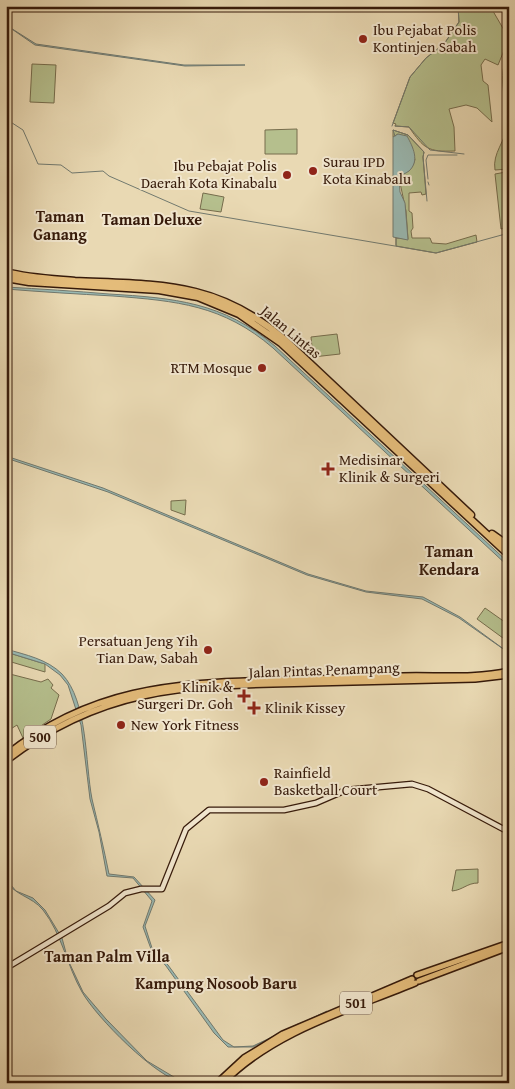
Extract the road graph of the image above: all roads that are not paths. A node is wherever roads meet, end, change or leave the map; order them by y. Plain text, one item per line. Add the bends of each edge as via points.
1 (6, 273) edge
2 (10, 278) edge
3 (158, 285) junction
4 (168, 291) junction
5 (304, 359) junction
6 (311, 372) junction
7 (384, 433) junction
8 (388, 443) junction
9 (498, 539) junction
10 (509, 546) edge
11 (509, 550) edge
12 (509, 557) edge
13 (509, 671) edge
14 (509, 675) edge
15 (351, 678) junction
16 (301, 679) junction
17 (365, 681) junction
18 (307, 683) junction
19 (79, 714) junction
20 (6, 756) edge
21 (6, 761) edge
22 (509, 832) edge
23 (509, 943) edge
24 (509, 947) edge
25 (482, 955) junction
26 (6, 968) edge
27 (416, 980) junction
28 (328, 1015) junction
29 (338, 1015) junction
30 (304, 1029) junction
31 (289, 1032) junction
32 (217, 1083) edge
33 (223, 1083) edge

1 - 2 highway
1 - 3 highway, Jalan Lintas
2 - 4 highway, Jalan Lintas
3 - 4 highway via 158,288
3 - 5 highway, Jalan Lintas via 200,292 238,307 266,324
4 - 6 highway, Jalan Lintas via 206,300 239,314 270,335
5 - 6 highway via 314,370
5 - 7 highway, Jalan Lintas
6 - 8 highway, Jalan Lintas
7 - 8 highway
7 - 9 highway, Jalan Lintas
8 - 12 highway, Jalan Lintas
9 - 10 highway, Jalan Lintas
9 - 11 highway, Jalan Lintas
13 - 15 main road, Jalan Pintas Penampang / 500
14 - 17 main road, Jalan Pintas Penampang / 500
15 - 16 main road, Jalan Pintas Penampang / 500
15 - 17 main road
16 - 18 main road
16 - 19 main road, Jalan Pintas Penampang / 500 via 172,685 123,696
17 - 18 main road, Jalan Pintas Penampang / 500
18 - 19 main road, Jalan Pintas Penampang / 500 via 172,689
19 - 20 main road, Jalan Pintas Penampang / 500 via 40,732
19 - 21 main road, Jalan Pintas Penampang / 500
22 - 26 main road via 428,789 412,784 346,790 316,803 284,810 209,810 186,830 162,888 125,893
23 - 25 main road, 501
24 - 25 main road, 501
25 - 27 main road, 501
27 - 28 main road, 501
27 - 29 main road, 501
28 - 29 main road
28 - 31 main road, 501
29 - 30 main road, 501
30 - 31 main road
30 - 33 main road via 304,1036 295,1033 251,1059
31 - 32 main road, 501 via 244,1058

